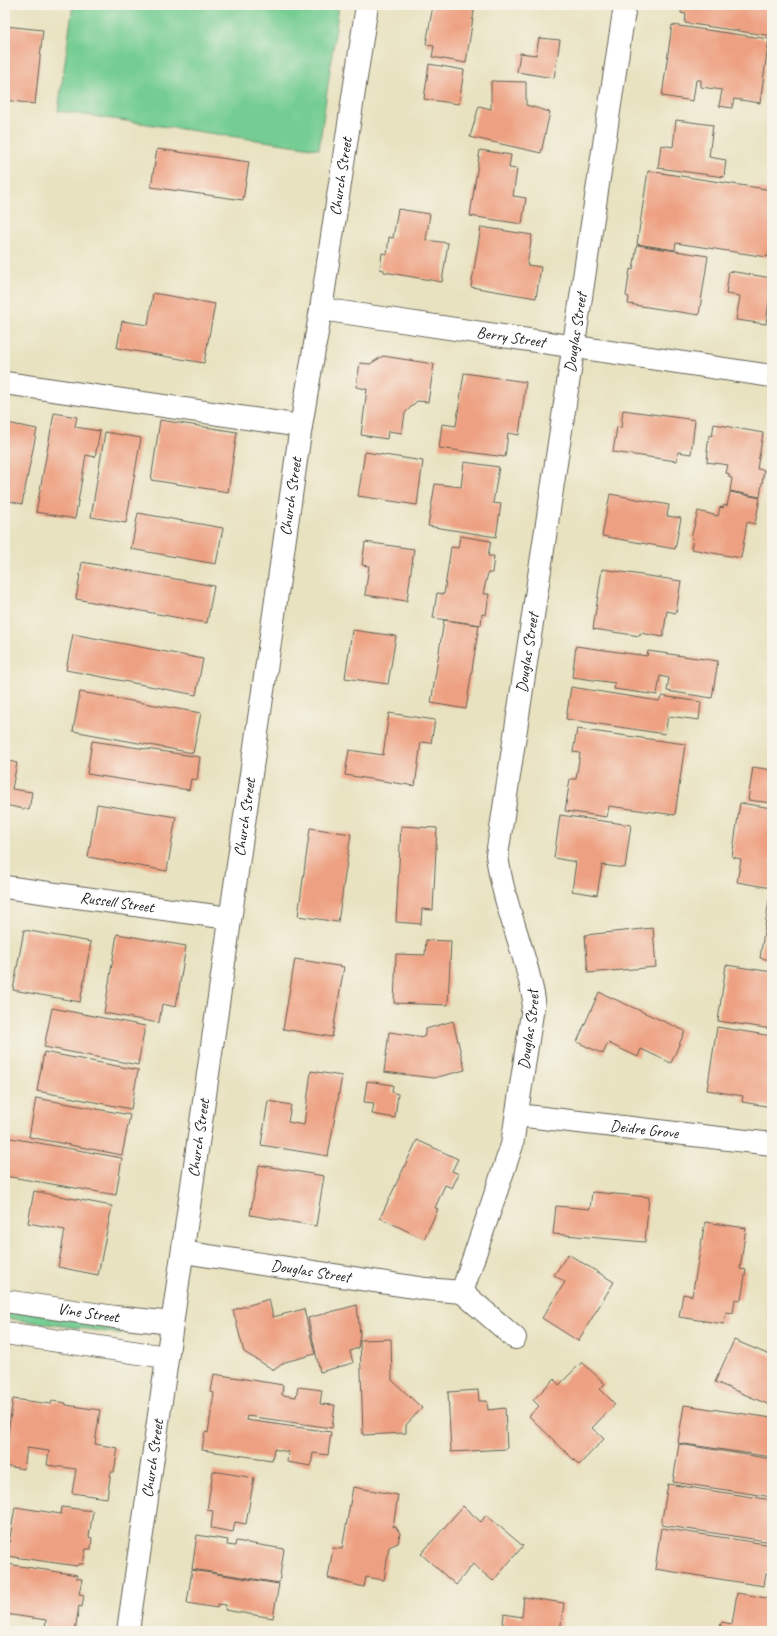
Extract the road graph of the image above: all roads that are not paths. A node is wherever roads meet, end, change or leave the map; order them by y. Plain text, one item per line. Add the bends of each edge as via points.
1 (367, 5) edge
2 (625, 5) edge
3 (321, 309) junction
4 (574, 346) junction
5 (772, 376) edge
6 (5, 383) edge
7 (301, 426) junction
8 (5, 887) edge
9 (229, 918) junction
10 (517, 1115) junction
11 (772, 1144) edge
12 (183, 1252) junction
13 (462, 1292) junction
14 (5, 1301) edge
15 (172, 1324) junction
16 (5, 1333) edge
17 (515, 1338) dead end
18 (166, 1358) junction
19 (128, 1631) edge

1 - 3 street, Church Street
2 - 4 street, Douglas Street
3 - 4 street, Berry Street
3 - 7 street, Church Street
4 - 5 street, Berry Street
4 - 10 street, Douglas Street via 497,855 500,878 534,1000
6 - 7 street
7 - 9 street, Church Street
8 - 9 street, Russell Street
9 - 12 street, Church Street
10 - 11 street, Deidre Grove
10 - 13 street, Douglas Street via 512,1145
12 - 13 street, Douglas Street via 426,1289
12 - 15 street, Church Street
13 - 17 street
14 - 15 street, Vine Street
15 - 18 street, Church Street
16 - 18 street, Vine Street
18 - 19 street, Church Street

